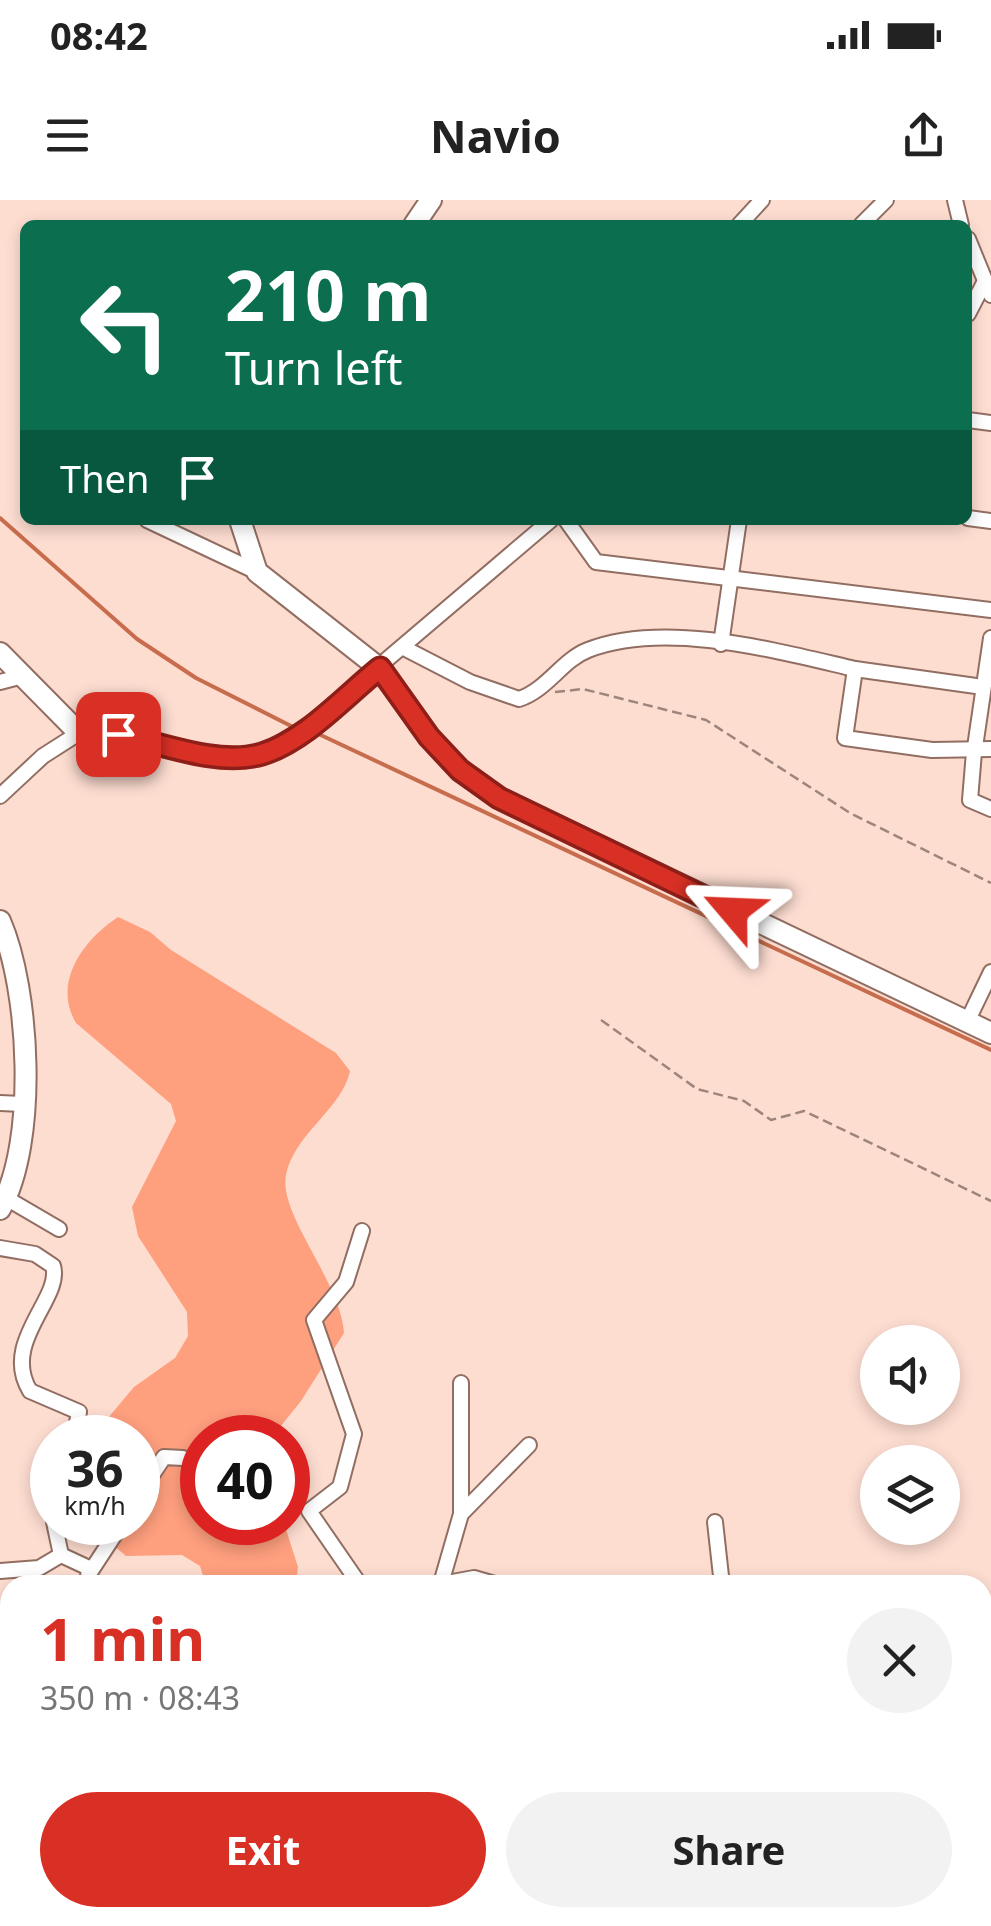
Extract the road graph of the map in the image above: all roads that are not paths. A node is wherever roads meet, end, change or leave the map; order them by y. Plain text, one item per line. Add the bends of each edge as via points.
1 (762, 200) edge
2 (884, 200) edge
3 (744, 220) edge
4 (866, 220) edge
5 (972, 249) edge
6 (988, 288) edge
7 (972, 309) edge
8 (158, 525) edge
9 (242, 525) edge
10 (545, 525) edge
11 (570, 525) edge
12 (737, 525) edge
13 (257, 572) junction
14 (730, 578) junction
15 (991, 610) edge
16 (991, 638) edge
17 (720, 644) junction
18 (404, 648) junction
19 (0, 653) edge
20 (380, 668) junction
21 (855, 668) junction
22 (23, 676) junction
23 (0, 682) edge
24 (982, 687) junction
25 (79, 733) junction
26 (991, 749) edge
27 (975, 750) junction
28 (0, 796) edge
29 (991, 809) edge
30 (0, 920) edge
31 (991, 972) edge
32 (967, 1022) junction
33 (991, 1033) edge
34 (0, 1103) edge
35 (22, 1104) junction
36 (3, 1204) edge
37 (59, 1229) dead end
38 (362, 1231) dead end
39 (0, 1248) edge
40 (461, 1382) dead end
41 (78, 1415) edge
42 (529, 1445) dead end
43 (461, 1514) junction
44 (715, 1522) dead end
45 (59, 1545) edge
46 (109, 1545) edge
47 (62, 1556) junction
48 (0, 1571) edge
49 (87, 1575) edge
50 (91, 1575) edge
51 (353, 1575) edge
52 (442, 1575) edge
53 (721, 1575) edge

1 - 3 street
2 - 4 street
5 - 6 street
6 - 7 street
8 - 13 street
9 - 13 street
10 - 18 street
11 - 14 street via 596,562
12 - 14 street
13 - 20 street
14 - 15 street
14 - 17 street
16 - 24 street
17 - 18 street via 648,636 584,651 532,695 511,698
17 - 21 street
18 - 20 street
19 - 22 street
20 - 25 street via 311,724 260,754 219,756 118,734
20 - 32 street via 439,748 499,798
21 - 24 street
21 - 27 street via 845,738
22 - 23 street
22 - 25 street
24 - 27 street
25 - 28 street
26 - 27 street
27 - 29 street via 970,800
30 - 35 street via 23,1000
31 - 32 street
32 - 33 street
34 - 35 street
35 - 36 street via 20,1157
36 - 37 street
38 - 51 street via 346,1282 314,1320 354,1434 340,1487 309,1511
39 - 41 street via 35,1254 53,1266 52,1285 27,1322 19,1364 30,1391
40 - 43 street
42 - 43 street
43 - 52 street
44 - 53 street
45 - 47 street
46 - 50 street
47 - 48 street via 39,1568
47 - 49 street via 85,1564

